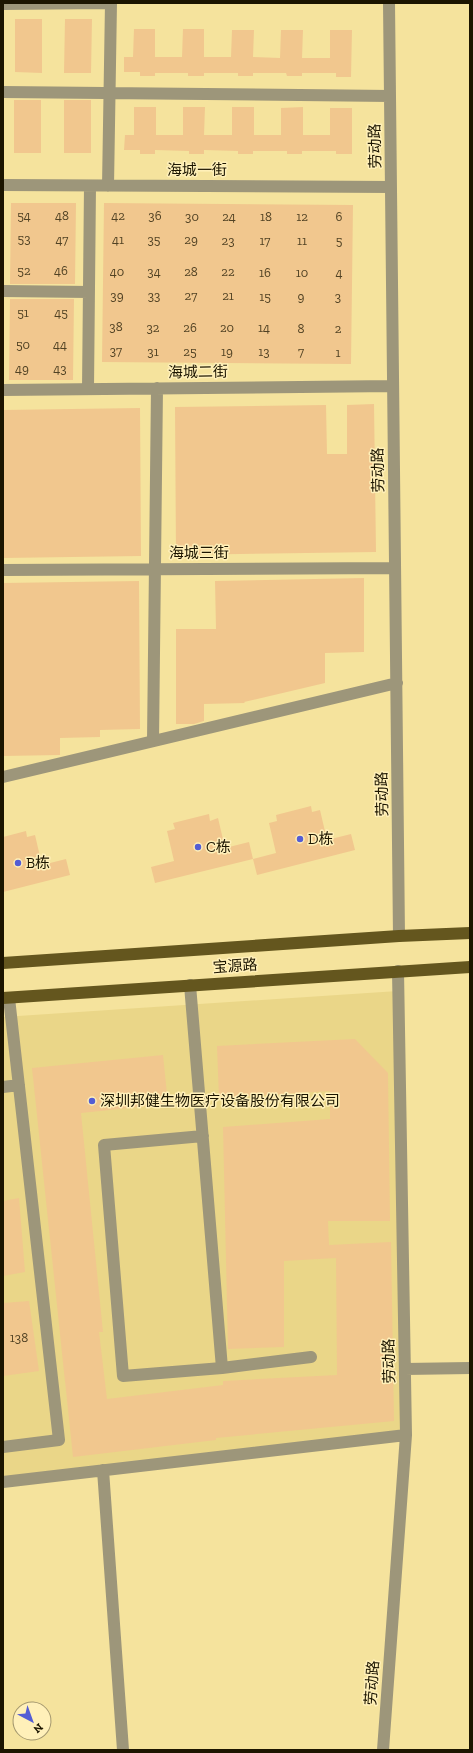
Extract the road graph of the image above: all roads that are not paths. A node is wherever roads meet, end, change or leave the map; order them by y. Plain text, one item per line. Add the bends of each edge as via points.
1 (106, 3) edge
2 (110, 3) edge
3 (389, 3) edge
4 (3, 4) edge
5 (3, 92) edge
6 (109, 93) junction
7 (390, 96) junction
8 (3, 186) edge
9 (90, 186) junction
10 (108, 186) junction
11 (391, 186) junction
12 (3, 291) edge
13 (89, 292) junction
14 (393, 386) junction
15 (157, 388) junction
16 (88, 389) junction
17 (3, 390) edge
18 (395, 568) junction
19 (155, 569) junction
20 (3, 570) edge
21 (396, 683) junction
22 (153, 741) junction
23 (3, 777) edge
24 (470, 933) edge
25 (399, 936) junction
26 (3, 963) edge
27 (470, 967) edge
28 (398, 971) junction
29 (190, 985) junction
30 (6, 998) edge
31 (19, 1085) junction
32 (3, 1087) edge
33 (203, 1136) junction
34 (311, 1357) dead end
35 (222, 1368) junction
36 (470, 1368) edge
37 (405, 1369) junction
38 (406, 1435) junction
39 (3, 1447) edge
40 (103, 1470) junction
41 (3, 1482) edge
42 (123, 1750) edge
43 (384, 1750) edge

1 - 4 street
2 - 6 street
3 - 7 street, 劳动路
5 - 6 street
6 - 7 street
6 - 10 street
7 - 11 street, 劳动路
8 - 9 street, 海城一街
9 - 10 street, 海城一街
9 - 13 street
10 - 11 street, 海城一街
11 - 14 street, 劳动路
12 - 13 street
13 - 16 street
14 - 15 street, 海城二街
14 - 18 street, 劳动路
15 - 16 street, 海城二街
15 - 19 street
16 - 17 street, 海城二街
18 - 19 street, 海城三街
18 - 21 street, 劳动路
19 - 20 street, 海城三街
19 - 22 street
21 - 22 street
21 - 25 street, 劳动路
22 - 23 street
24 - 25 main road, 宝源路
25 - 26 main road, 宝源路
27 - 28 main road, 宝源路
28 - 29 main road, 宝源路
28 - 37 street, 劳动路
29 - 30 main road, 宝源路
29 - 33 street
30 - 31 street
31 - 32 street
31 - 39 street via 60,1440
33 - 35 street
33 - 35 street via 104,1144 104,1152 123,1376
34 - 35 street
36 - 37 street
37 - 38 street, 劳动路
38 - 40 street
38 - 43 street, 劳动路
40 - 41 street
40 - 42 street

